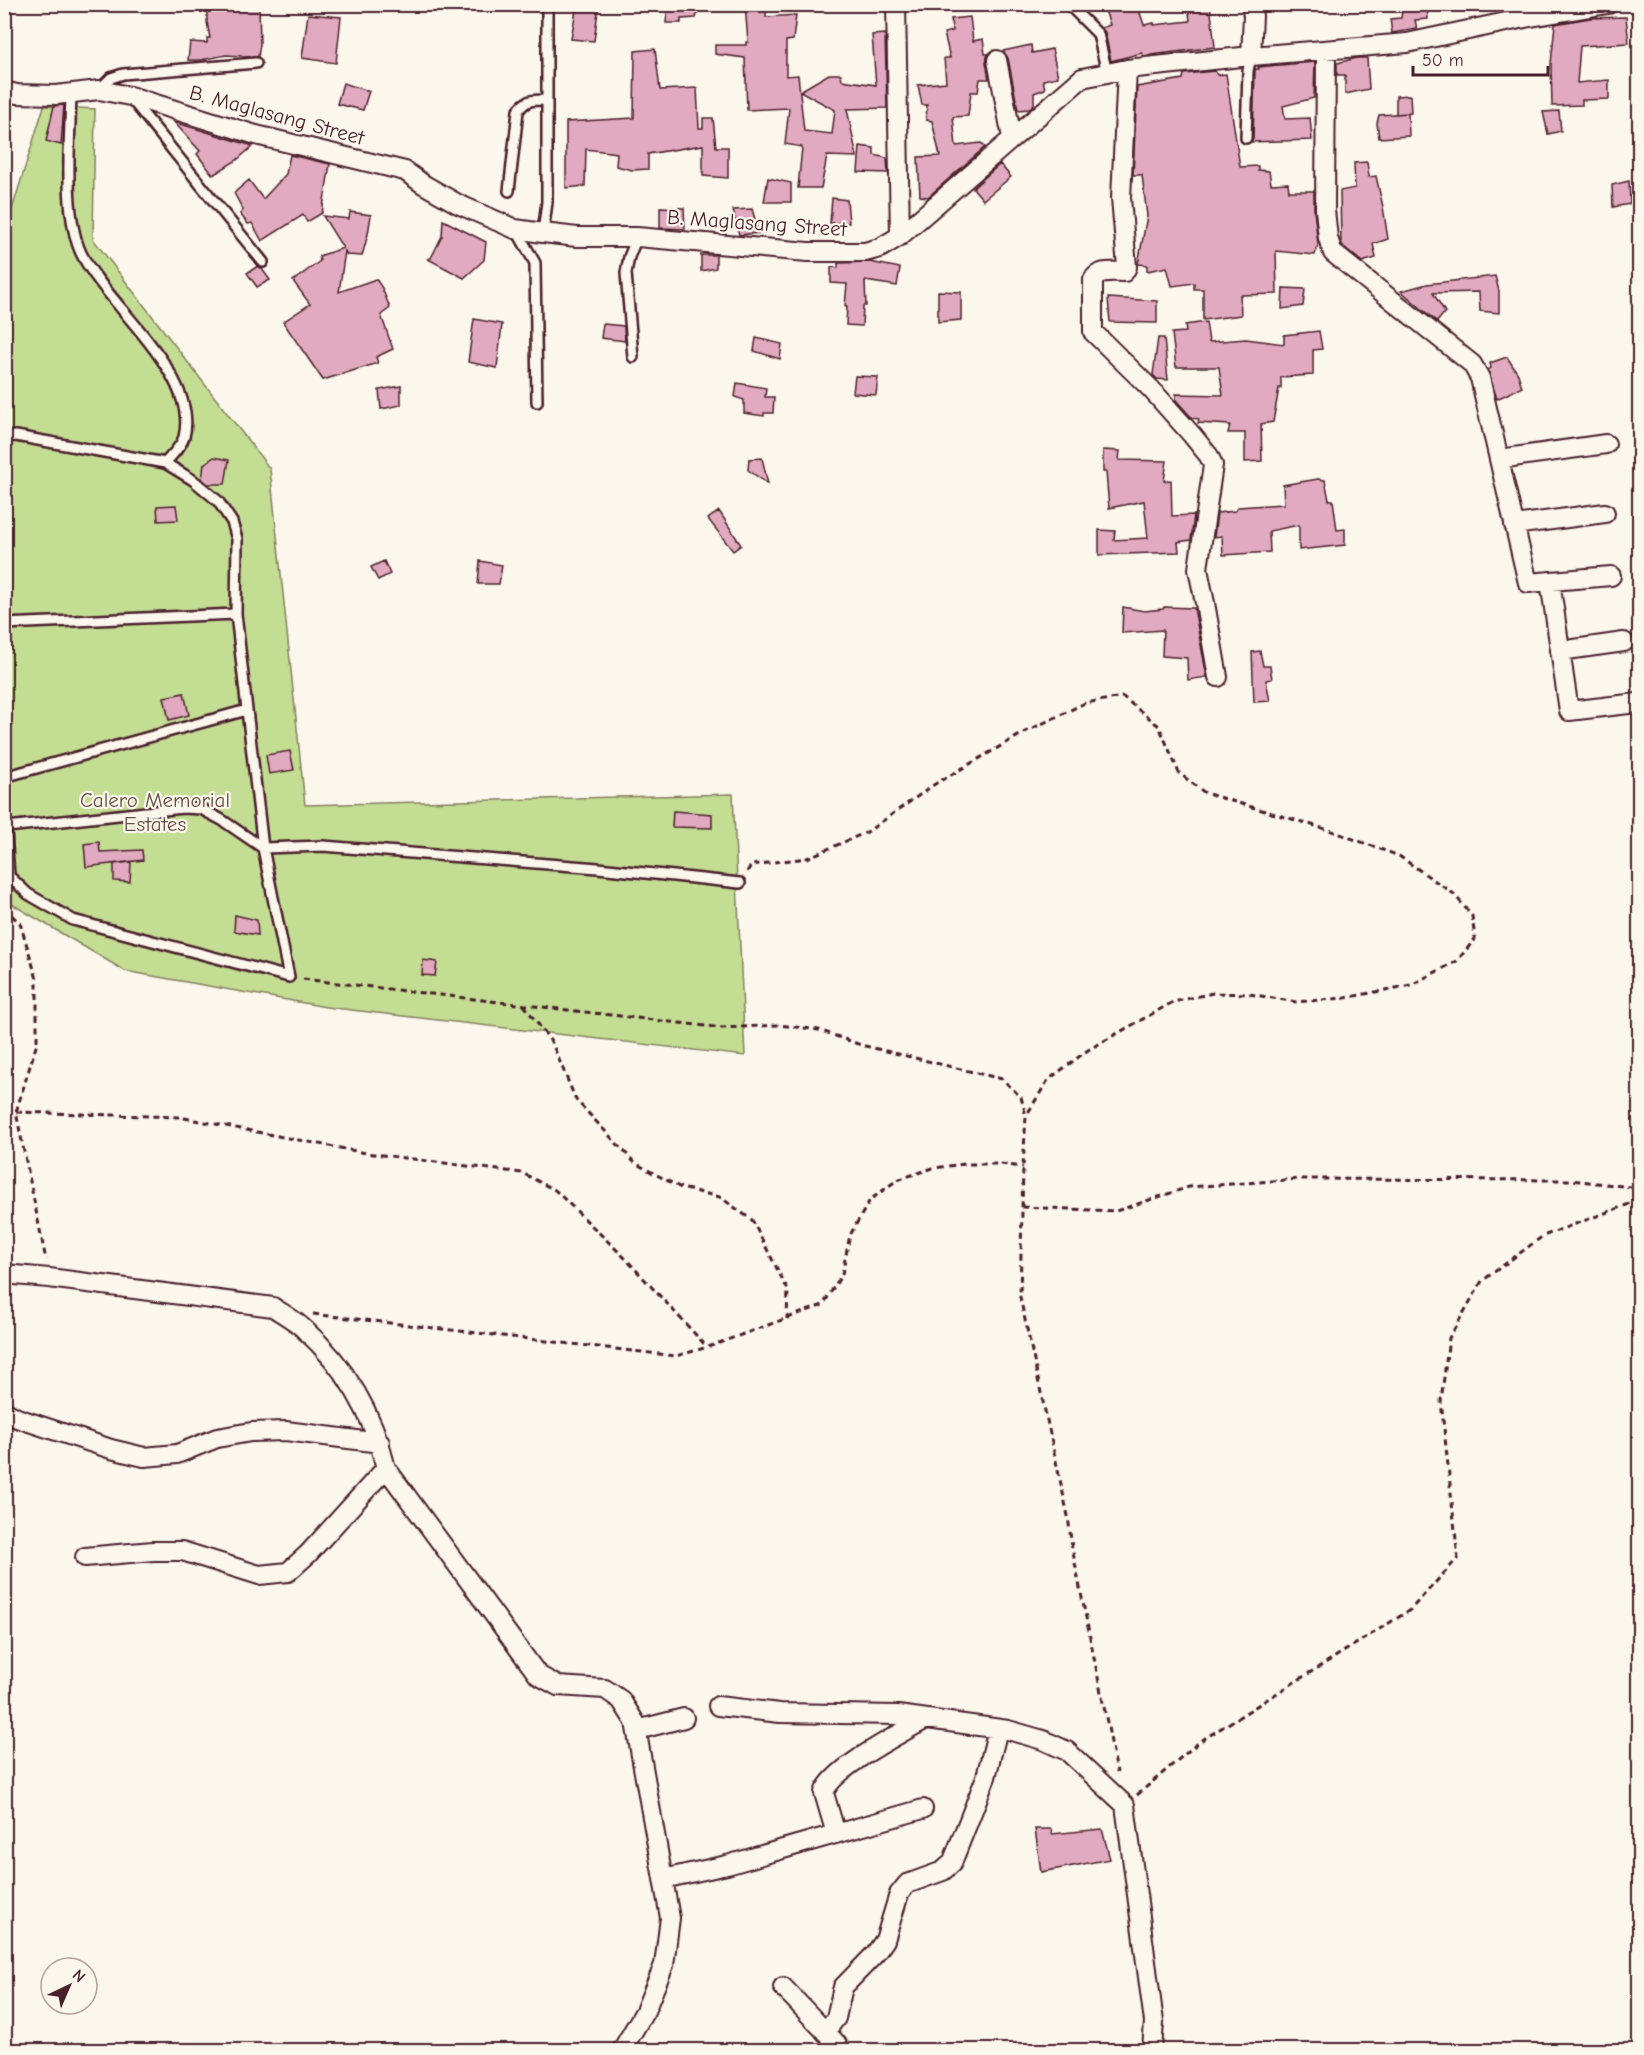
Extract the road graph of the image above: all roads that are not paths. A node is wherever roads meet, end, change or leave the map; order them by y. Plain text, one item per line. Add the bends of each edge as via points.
1 (547, 4) edge
2 (896, 4) edge
3 (1068, 4) edge
4 (1251, 4) edge
5 (1608, 4) edge
6 (1326, 51) junction
7 (1251, 56) junction
8 (997, 60) dead end
9 (256, 63) dead end
10 (1127, 69) junction
11 (1107, 73) junction
12 (99, 90) junction
13 (4, 91) edge
14 (71, 94) junction
15 (130, 96) junction
16 (547, 100) junction
17 (1012, 138) junction
18 (1246, 138) dead end
19 (509, 191) dead end
20 (515, 229) junction
21 (543, 233) junction
22 (900, 236) junction
23 (637, 237) junction
24 (263, 262) dead end
25 (633, 357) dead end
26 (537, 402) dead end
27 (4, 436) edge
28 (1606, 444) dead end
29 (1498, 459) junction
30 (165, 463) junction
31 (1605, 513) dead end
32 (1514, 525) junction
33 (1611, 576) dead end
34 (1550, 581) junction
35 (236, 614) junction
36 (4, 624) edge
37 (1624, 642) dead end
38 (1560, 651) junction
39 (1218, 677) dead end
40 (1637, 703) dead end
41 (247, 710) junction
42 (4, 777) edge
43 (4, 802) edge
44 (7, 827) junction
45 (263, 848) junction
46 (740, 883) road end
47 (4, 1274) edge
48 (4, 1411) edge
49 (380, 1443) junction
50 (386, 1467) junction
51 (85, 1557) dead end
52 (718, 1706) dead end
53 (684, 1718) dead end
54 (926, 1719) junction
55 (998, 1729) junction
56 (637, 1731) junction
57 (923, 1809) dead end
58 (836, 1834) junction
59 (663, 1879) junction
60 (783, 1987) dead end
61 (622, 2050) edge
62 (1152, 2050) edge

1 - 16 lane
2 - 22 street
3 - 11 lane via 1098,34
4 - 7 street
5 - 6 street, B. Maglasang Street via 1407,43
6 - 7 street, B. Maglasang Street
6 - 29 street via 1325,210 1333,253 1472,364 1480,378
7 - 10 street, B. Maglasang Street
7 - 18 lane
8 - 17 street
9 - 12 lane via 123,74 111,78
10 - 11 street, B. Maglasang Street
10 - 39 street via 1121,198 1127,267 1124,272 1095,276 1093,332 1192,435 1213,465 1198,569
11 - 17 street, B. Maglasang Street via 1082,78
12 - 14 street, B. Maglasang Street
12 - 15 street, B. Maglasang Street
13 - 14 street, B. Maglasang Street
14 - 30 lane via 69,180 74,230 81,253 139,328 180,393 184,436
15 - 20 street, B. Maglasang Street via 256,135 405,171 458,204
15 - 24 lane
16 - 19 lane via 530,99 518,111
16 - 21 lane via 547,202
17 - 22 street, B. Maglasang Street
20 - 21 street, B. Maglasang Street
20 - 26 lane via 534,263
21 - 23 street, B. Maglasang Street
22 - 23 street, B. Maglasang Street via 865,252 808,252
23 - 25 lane via 626,273
27 - 30 lane
28 - 29 street
29 - 32 street
30 - 35 lane via 218,501 232,522 238,557
31 - 32 street
32 - 34 street via 1528,583
33 - 34 street
34 - 38 street
35 - 36 lane
35 - 41 lane
37 - 38 street
38 - 40 street via 1569,711
41 - 42 lane
41 - 45 lane
43 - 44 lane
44 - 45 lane via 201,809
44 - 45 lane via 9,876 28,894 73,920 289,977
45 - 46 lane via 323,846
47 - 49 street via 273,1307 302,1327 326,1351 360,1397
48 - 49 street via 144,1457 177,1454 217,1438 251,1432 286,1431
49 - 50 street
50 - 51 street via 288,1572 259,1575 182,1551
50 - 56 street via 538,1675 558,1686 605,1689 621,1700
52 - 54 street via 780,1713
53 - 56 street
54 - 55 street
54 - 58 street via 849,1765 830,1782 824,1792
55 - 60 street via 986,1778 952,1863 943,1871 907,1884 899,1893 885,1940 843,1987 831,2038
55 - 62 street via 1043,1740 1067,1751 1125,1805 1154,2022
56 - 59 street
57 - 58 street
58 - 59 street
59 - 61 street via 670,1918 664,1965 645,2011

